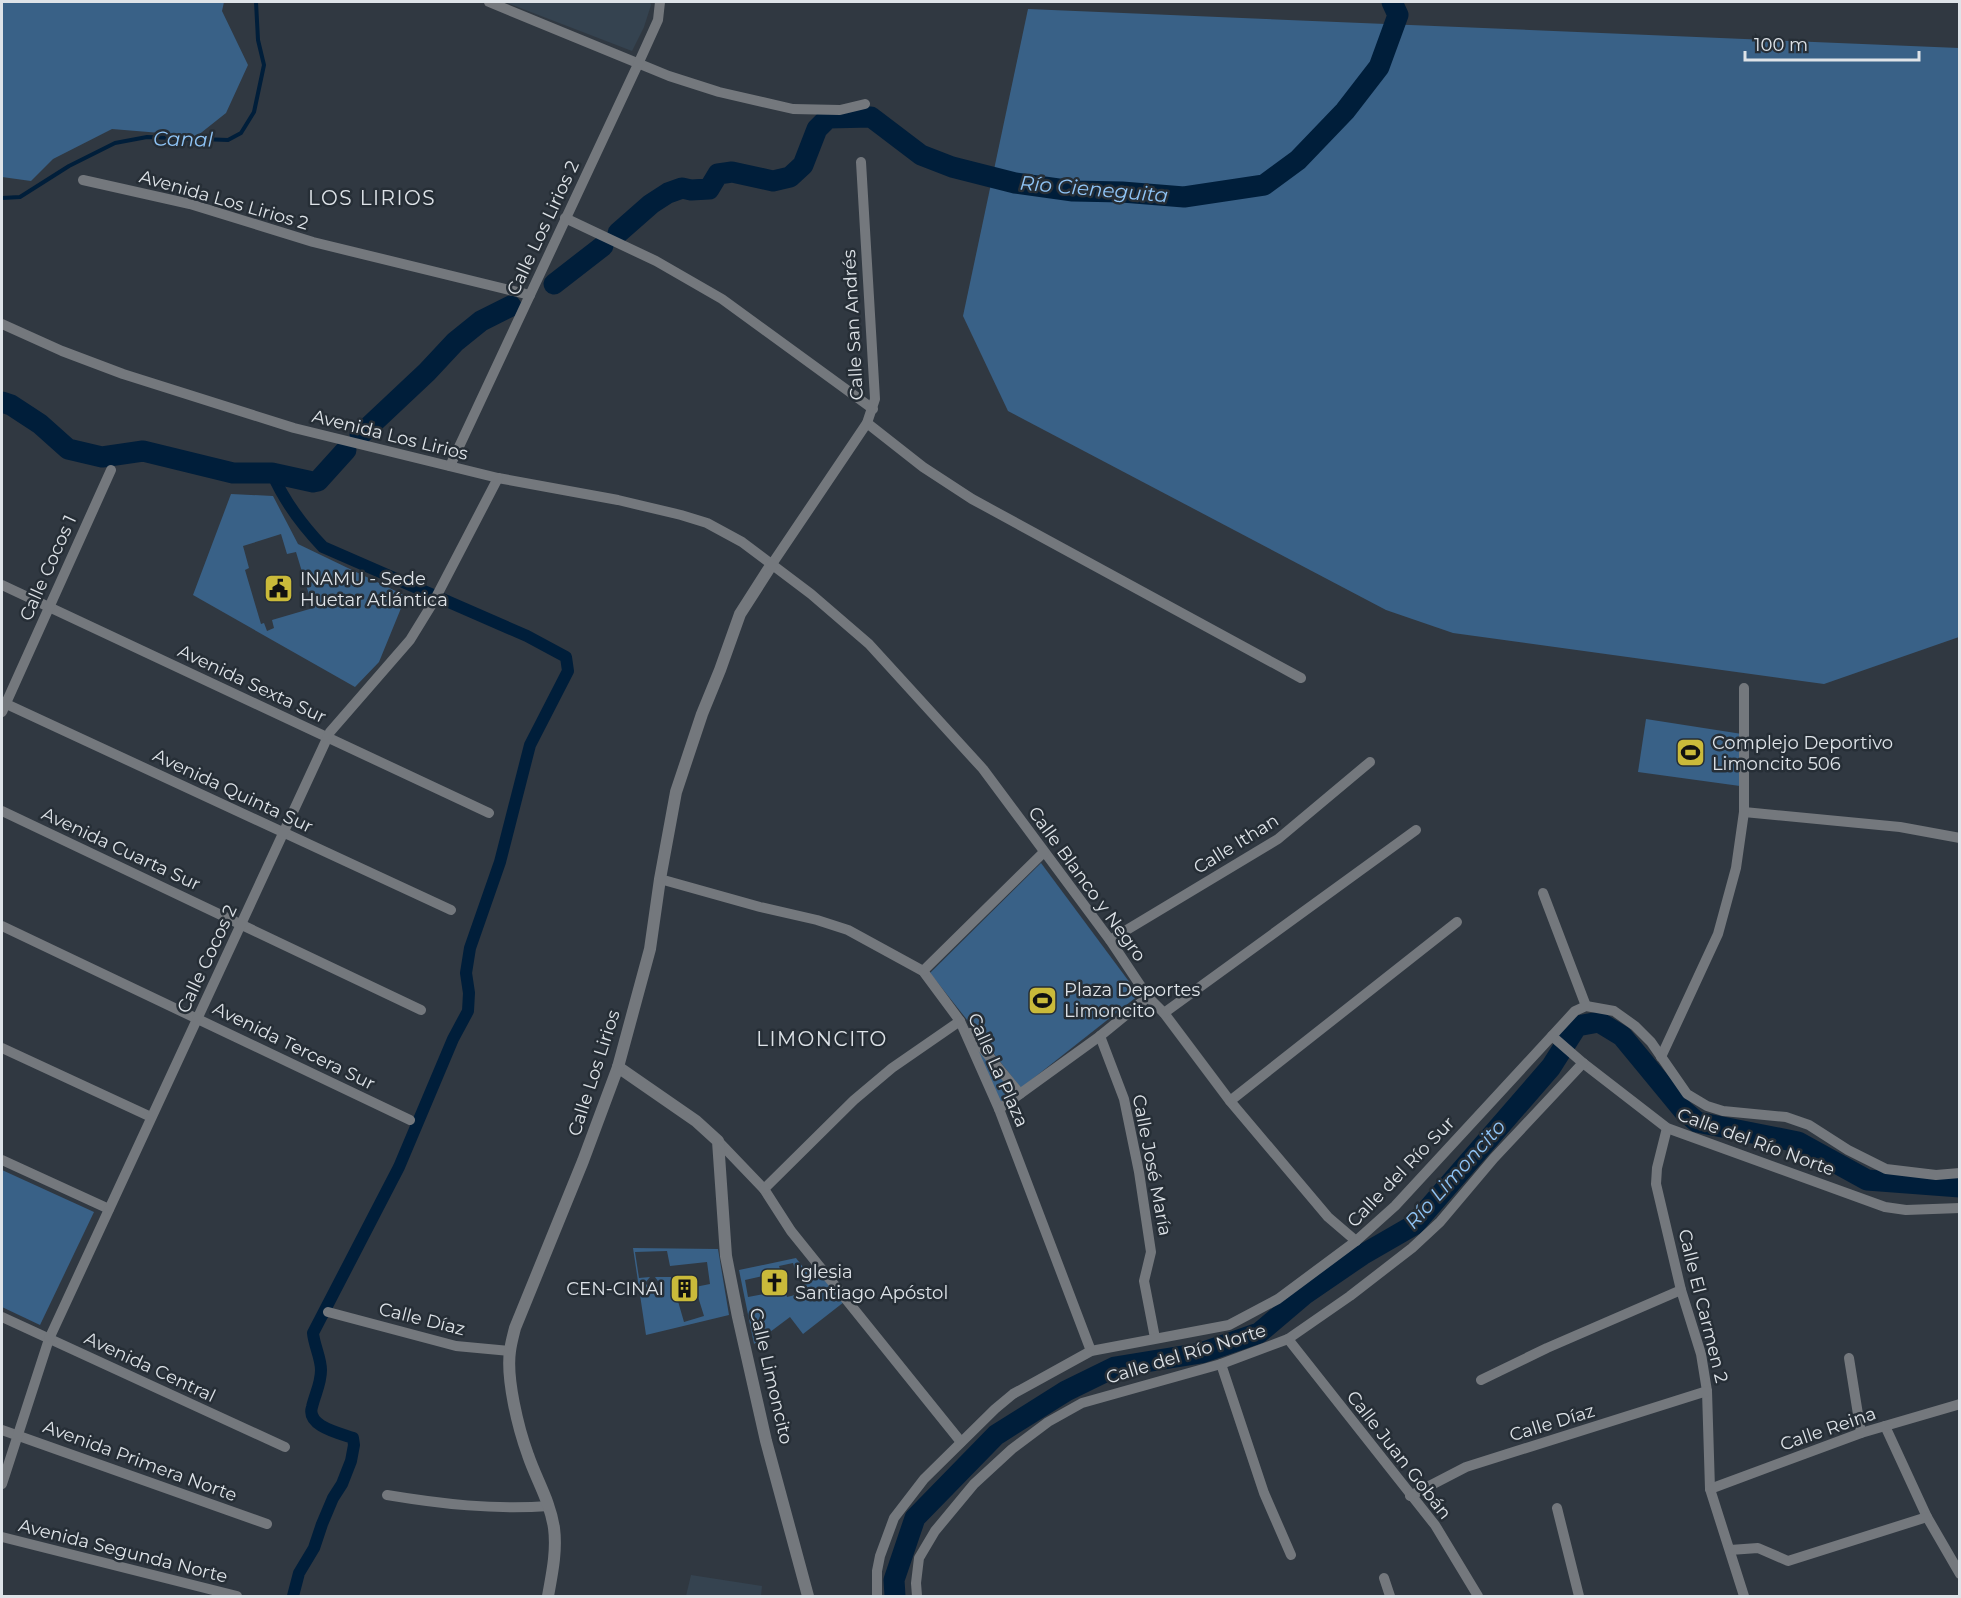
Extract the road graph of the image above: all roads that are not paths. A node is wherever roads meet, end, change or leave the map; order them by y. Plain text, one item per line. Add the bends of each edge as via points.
1 (489, 2) edge
2 (660, 2) edge
3 (639, 62) junction
4 (865, 104) dead end
5 (861, 162) dead end
6 (83, 180) dead end
7 (565, 218) junction
8 (530, 295) junction
9 (2, 324) edge
10 (873, 409) junction
11 (867, 423) junction
12 (450, 466) junction
13 (111, 470) dead end
14 (498, 478) junction
15 (772, 564) junction
16 (2, 585) edge
17 (49, 607) junction
18 (1301, 678) dead end
19 (1744, 688) dead end
20 (3, 706) edge
21 (327, 738) junction
22 (1370, 762) dead end
23 (2, 811) edge
24 (1744, 812) junction
25 (489, 813) dead end
26 (1416, 830) dead end
27 (284, 833) junction
28 (1959, 838) edge
29 (1044, 852) junction
30 (660, 879) junction
31 (1543, 893) dead end
32 (451, 910) dead end
33 (1457, 922) dead end
34 (241, 925) junction
35 (2, 926) edge
36 (1110, 940) junction
37 (923, 971) junction
38 (1148, 997) junction
39 (1586, 1006) junction
40 (421, 1010) dead end
41 (1164, 1013) junction
42 (198, 1018) junction
43 (960, 1021) junction
44 (1100, 1036) junction
45 (1552, 1036) junction
46 (2, 1048) edge
47 (1661, 1057) junction
48 (1583, 1063) junction
49 (618, 1067) junction
50 (1020, 1094) junction
51 (1230, 1101) junction
52 (999, 1109) junction
53 (151, 1117) junction
54 (410, 1120) dead end
55 (1667, 1128) junction
56 (718, 1141) junction
57 (2, 1160) edge
58 (1959, 1173) edge
59 (764, 1189) junction
60 (1959, 1208) edge
61 (109, 1209) junction
62 (1356, 1241) junction
63 (1682, 1290) junction
64 (328, 1312) dead end
65 (2, 1317) edge
66 (1155, 1338) junction
67 (49, 1339) junction
68 (1288, 1339) junction
69 (510, 1351) junction
70 (1091, 1351) junction
71 (1849, 1358) dead end
72 (1221, 1364) junction
73 (1481, 1380) dead end
74 (1707, 1391) junction
75 (1959, 1404) edge
76 (1885, 1426) junction
77 (2, 1430) edge
78 (1861, 1433) junction
79 (16, 1435) junction
80 (961, 1442) junction
81 (285, 1447) dead end
82 (2, 1484) edge
83 (1710, 1490) junction
84 (387, 1495) dead end
85 (1410, 1496) junction
86 (549, 1506) junction
87 (1557, 1508) dead end
88 (1927, 1517) junction
89 (267, 1524) dead end
90 (2, 1537) edge
91 (1730, 1550) junction
92 (1291, 1555) dead end
93 (1959, 1574) edge
94 (1384, 1578) dead end
95 (237, 1596) edge
96 (548, 1596) edge
97 (808, 1596) edge
98 (877, 1596) edge
99 (917, 1596) edge
100 (1390, 1596) edge
101 (1478, 1596) edge
102 (1579, 1596) edge
103 (1744, 1596) edge

1 - 3 street
2 - 3 street, Calle Los Lirios 2 via 658,20
3 - 4 street via 719,92 793,109 840,110
3 - 7 street, Calle Los Lirios 2
5 - 10 street, Calle San Andrés
6 - 8 street, Avenida Los Lirios 2 via 189,204 312,242
7 - 8 street, Calle Los Lirios 2
7 - 10 street via 656,261 722,299
8 - 12 street, Calle Los Lirios 2
9 - 12 street, Avenida Los Lirios via 123,374 239,412
10 - 11 street, Calle San Andrés
11 - 15 street, Calle San Andrés
11 - 18 street via 923,467 972,498
12 - 14 street, Avenida Los Lirios
13 - 17 street, Calle Cocos 1
14 - 15 street, Avenida Los Lirios via 618,500 707,523
14 - 21 street, Calle Cocos 2 via 410,640
15 - 29 street, Calle Blanco y Negro via 885,662 982,769
15 - 30 street, Calle Los Lirios via 740,614 702,714 676,792
16 - 17 street, Avenida Sexta Sur
17 - 20 street, Calle Cocos 1
17 - 21 street, Avenida Sexta Sur
19 - 24 street
20 - 27 street, Avenida Quinta Sur
21 - 25 street, Avenida Sexta Sur
21 - 27 street, Calle Cocos 2
22 - 36 street, Calle Ithan via 1278,839
23 - 34 street, Avenida Cuarta Sur
24 - 28 street via 1900,827
24 - 47 street via 1736,868 1718,934
26 - 41 street
27 - 32 street, Avenida Quinta Sur
27 - 34 street, Calle Cocos 2
29 - 36 street, Calle Blanco y Negro
29 - 37 street
30 - 37 street, Calle La Plaza via 848,930
30 - 49 street, Calle Los Lirios via 650,949
31 - 39 street
33 - 51 street
34 - 40 street, Avenida Cuarta Sur
34 - 42 street, Calle Cocos 2
35 - 42 street, Avenida Tercera Sur
36 - 38 street, Calle Blanco y Negro
37 - 43 street, Calle La Plaza
38 - 41 street, Calle Blanco y Negro
38 - 44 street
39 - 45 street, Calle del Río Sur via 1575,1011
39 - 47 street via 1614,1011 1652,1042
41 - 51 street, Calle Blanco y Negro
42 - 53 street, Calle Cocos 2
42 - 54 street, Avenida Tercera Sur
43 - 50 street
43 - 52 street, Calle La Plaza
43 - 59 street via 854,1100
44 - 50 street
44 - 66 street, Calle José María via 1124,1099 1139,1172 1151,1252 1144,1281
45 - 48 street
45 - 62 street, Calle del Río Sur via 1395,1206
46 - 53 street
47 - 58 street via 1687,1094 1707,1106 1786,1117 1809,1125 1886,1169 1936,1175
48 - 55 street, Calle del Río Norte
48 - 68 street, Calle del Río Norte via 1440,1222 1350,1296
49 - 56 street
49 - 69 street, Calle Los Lirios via 515,1328
50 - 52 street
51 - 62 street, Calle Blanco y Negro via 1328,1217
52 - 70 street, Calle La Plaza
53 - 61 street, Calle Cocos 2
55 - 60 street, Calle del Río Norte via 1885,1207
55 - 63 street, Calle El Carmen 2 via 1656,1184
56 - 59 street
56 - 97 street, Calle Limoncito via 726,1256 738,1317 766,1441
57 - 61 street
59 - 80 street via 791,1231
61 - 67 street, Calle Cocos 2
62 - 66 street, Calle del Río Sur via 1278,1299 1229,1325
63 - 73 street
63 - 74 street, Calle El Carmen 2 via 1701,1354
64 - 69 street, Calle Díaz via 456,1346
65 - 67 street, Avenida Central
66 - 70 street, Calle del Río Sur
67 - 79 street, Calle Cocos 2
67 - 81 street, Avenida Central
68 - 72 street, Calle del Río Norte
68 - 85 street, Calle Juan Gobán
69 - 86 street, Calle Los Lirios via 509,1372 519,1427
70 - 80 street, Calle del Río Sur via 1013,1394
71 - 78 street
72 - 92 street via 1264,1493
72 - 99 street, Calle del Río Norte via 1082,1403 1012,1449 974,1484 935,1531 919,1558
74 - 83 street, Calle El Carmen 2
74 - 85 street, Calle Díaz via 1466,1467
75 - 76 street, Calle Reina
76 - 78 street, Calle Reina
76 - 88 street
77 - 79 street, Avenida Primera Norte
78 - 83 street, Calle Reina
79 - 82 street, Calle Cocos 2
79 - 89 street, Avenida Primera Norte
80 - 98 street, Calle del Río Sur via 924,1479 894,1518 880,1556
83 - 91 street, Calle El Carmen 2
84 - 86 street via 456,1506
85 - 101 street, Calle Juan Gobán via 1435,1525
86 - 96 street, Calle Los Lirios via 555,1554
87 - 102 street
88 - 91 street via 1788,1561 1758,1548
88 - 93 street
90 - 95 street, Avenida Segunda Norte
91 - 103 street, Calle El Carmen 2
94 - 100 street

